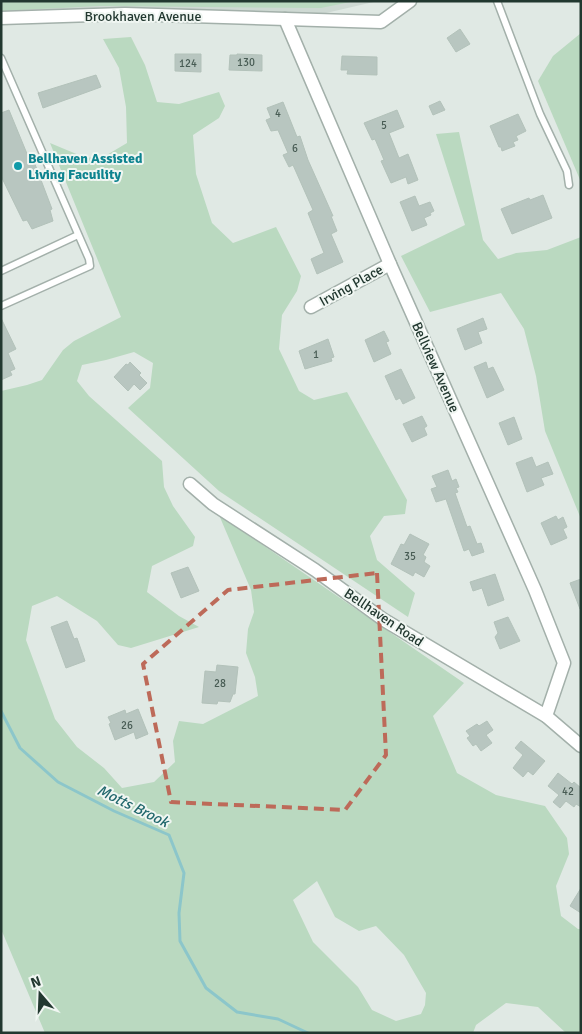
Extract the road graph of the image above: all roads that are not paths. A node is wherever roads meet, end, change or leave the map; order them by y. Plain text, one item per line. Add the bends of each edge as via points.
1 (410, 1) edge
2 (496, 1) edge
3 (1, 18) edge
4 (285, 19) junction
5 (1, 58) edge
6 (3, 67) edge
7 (569, 185) dead end
8 (78, 235) junction
9 (390, 264) junction
10 (1, 270) edge
11 (1, 306) edge
12 (312, 307) dead end
13 (190, 484) dead end
14 (546, 716) junction
15 (581, 746) edge

1 - 4 street, Brookhaven Avenue via 381,22
2 - 7 lane via 540,114 567,171
3 - 4 street, Brookhaven Avenue via 125,14
4 - 9 street, Bellview Avenue
5 - 6 lane
6 - 8 lane
8 - 10 lane
8 - 11 lane via 90,266
9 - 12 street, Irving Place
9 - 14 street, Bellview Avenue via 535,590 564,663
13 - 14 street, Bellhaven Road via 384,620
14 - 15 street, Bellhaven Road

